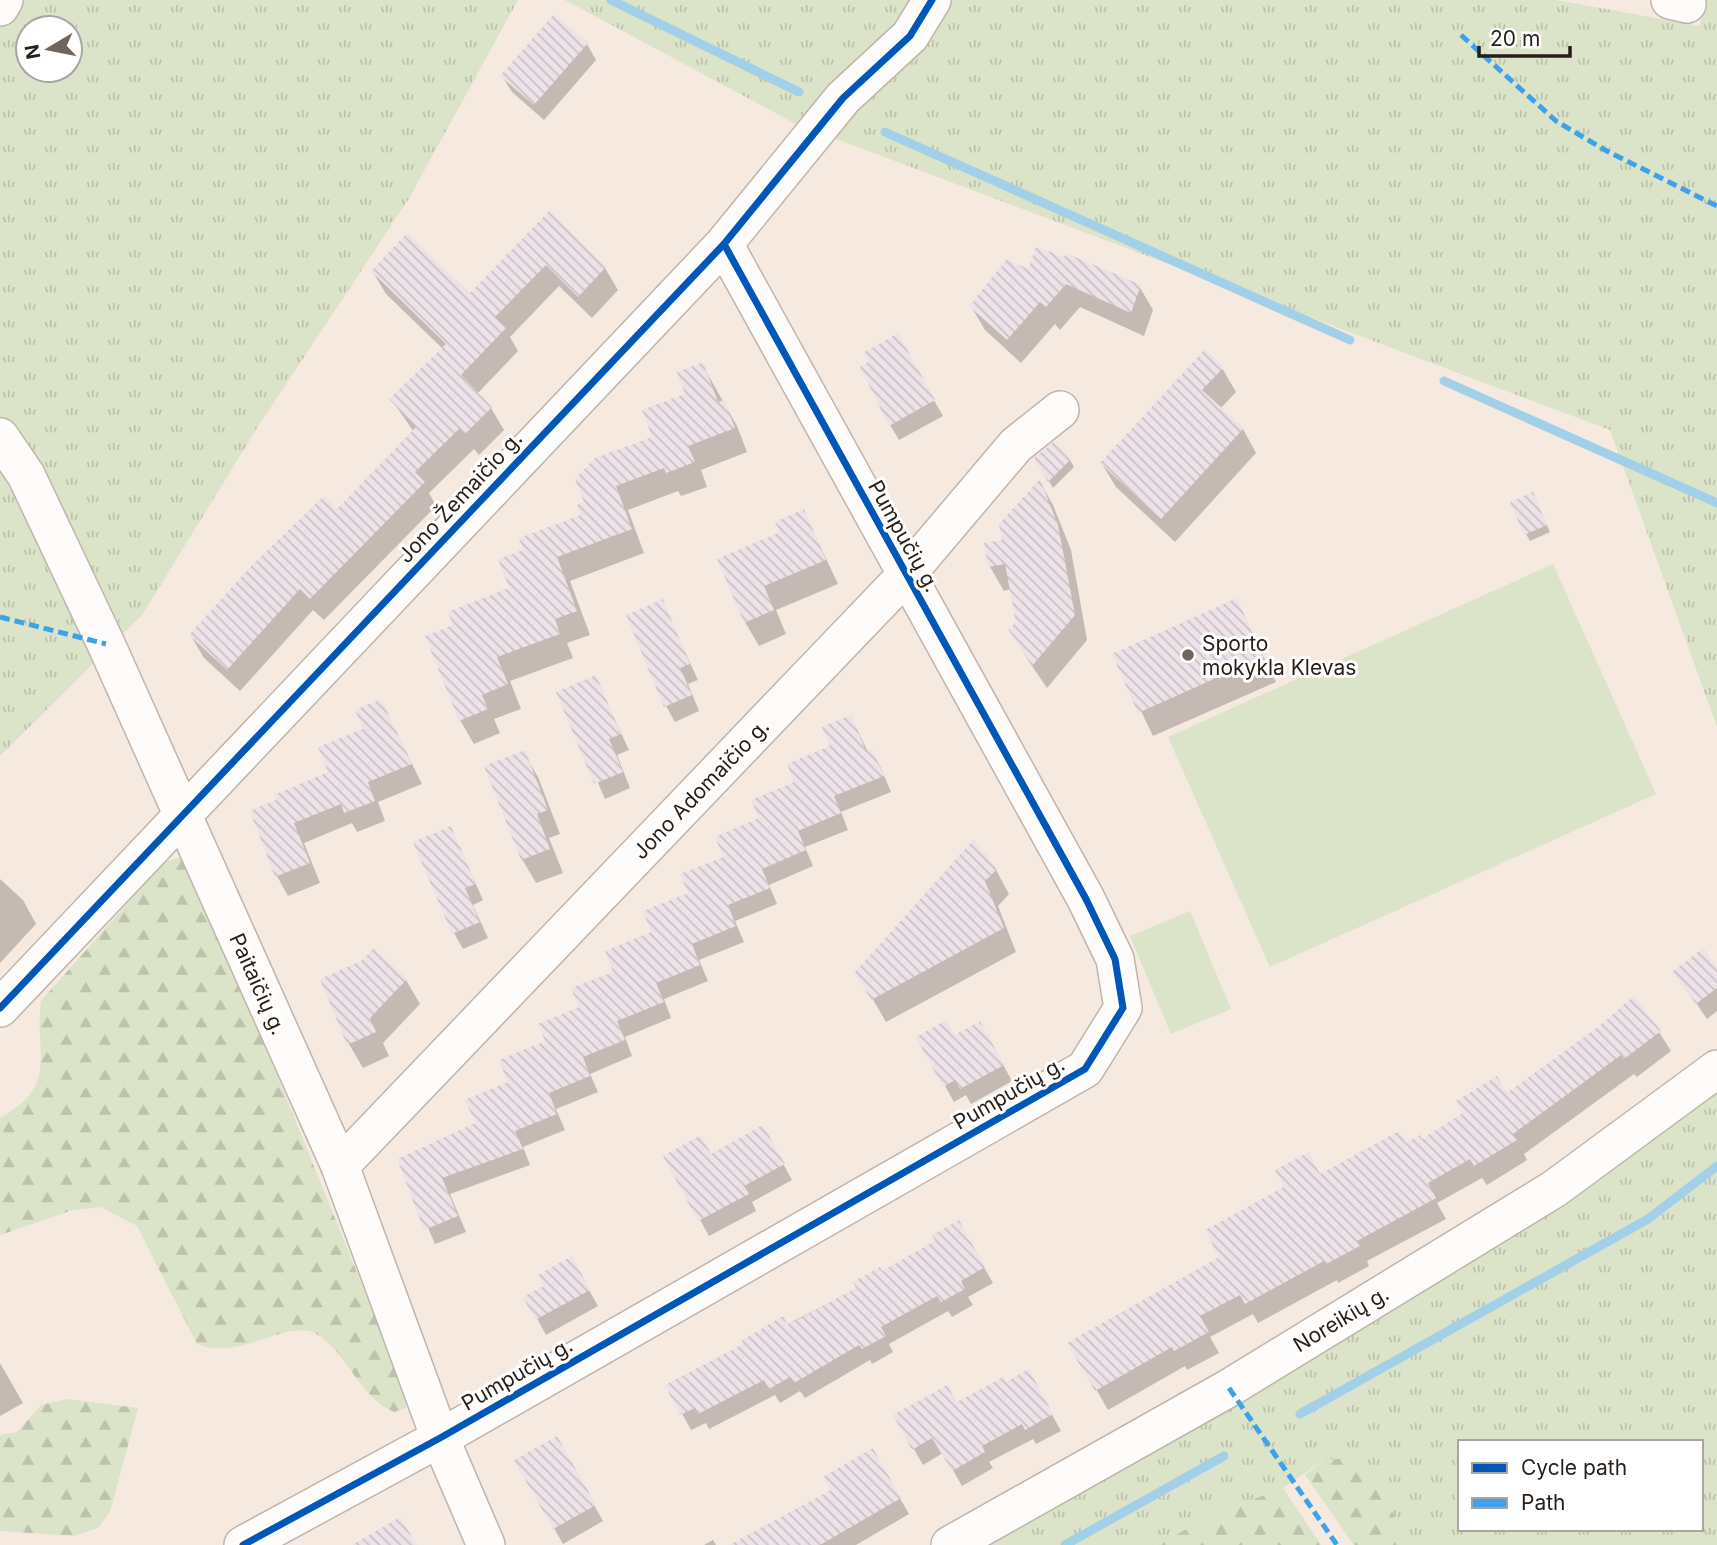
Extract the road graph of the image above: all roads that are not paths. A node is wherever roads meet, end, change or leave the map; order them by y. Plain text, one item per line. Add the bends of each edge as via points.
1 (4, 0) edge
2 (932, 0) edge
3 (0, 7) edge
4 (724, 244) junction
5 (1060, 410) dead end
6 (0, 437) edge
7 (906, 575) junction
8 (183, 816) junction
9 (0, 1008) edge
10 (1717, 1069) edge
11 (340, 1166) junction
12 (440, 1438) junction
13 (243, 1545) edge
14 (486, 1545) edge
15 (950, 1545) edge

1 - 3 street
2 - 4 street, Jono Žemaičio g. via 910,36 843,98
4 - 7 street, Pumpučių g.
4 - 8 street, Jono Žemaičio g.
5 - 7 street, Jono Adomaičio g. via 1016,446
6 - 8 street, Paitaičių g. via 26,475
7 - 11 street, Jono Adomaičio g.
7 - 12 street, Pumpučių g. via 1115,959 1123,1009 1085,1069
8 - 9 street, Jono Žemaičio g.
8 - 11 street, Paitaičių g.
10 - 15 street, Noreikių g. via 1531,1203 1229,1388
11 - 12 street, Paitaičių g.
12 - 13 street, Pumpučių g.
12 - 14 street, Paitaičių g.

